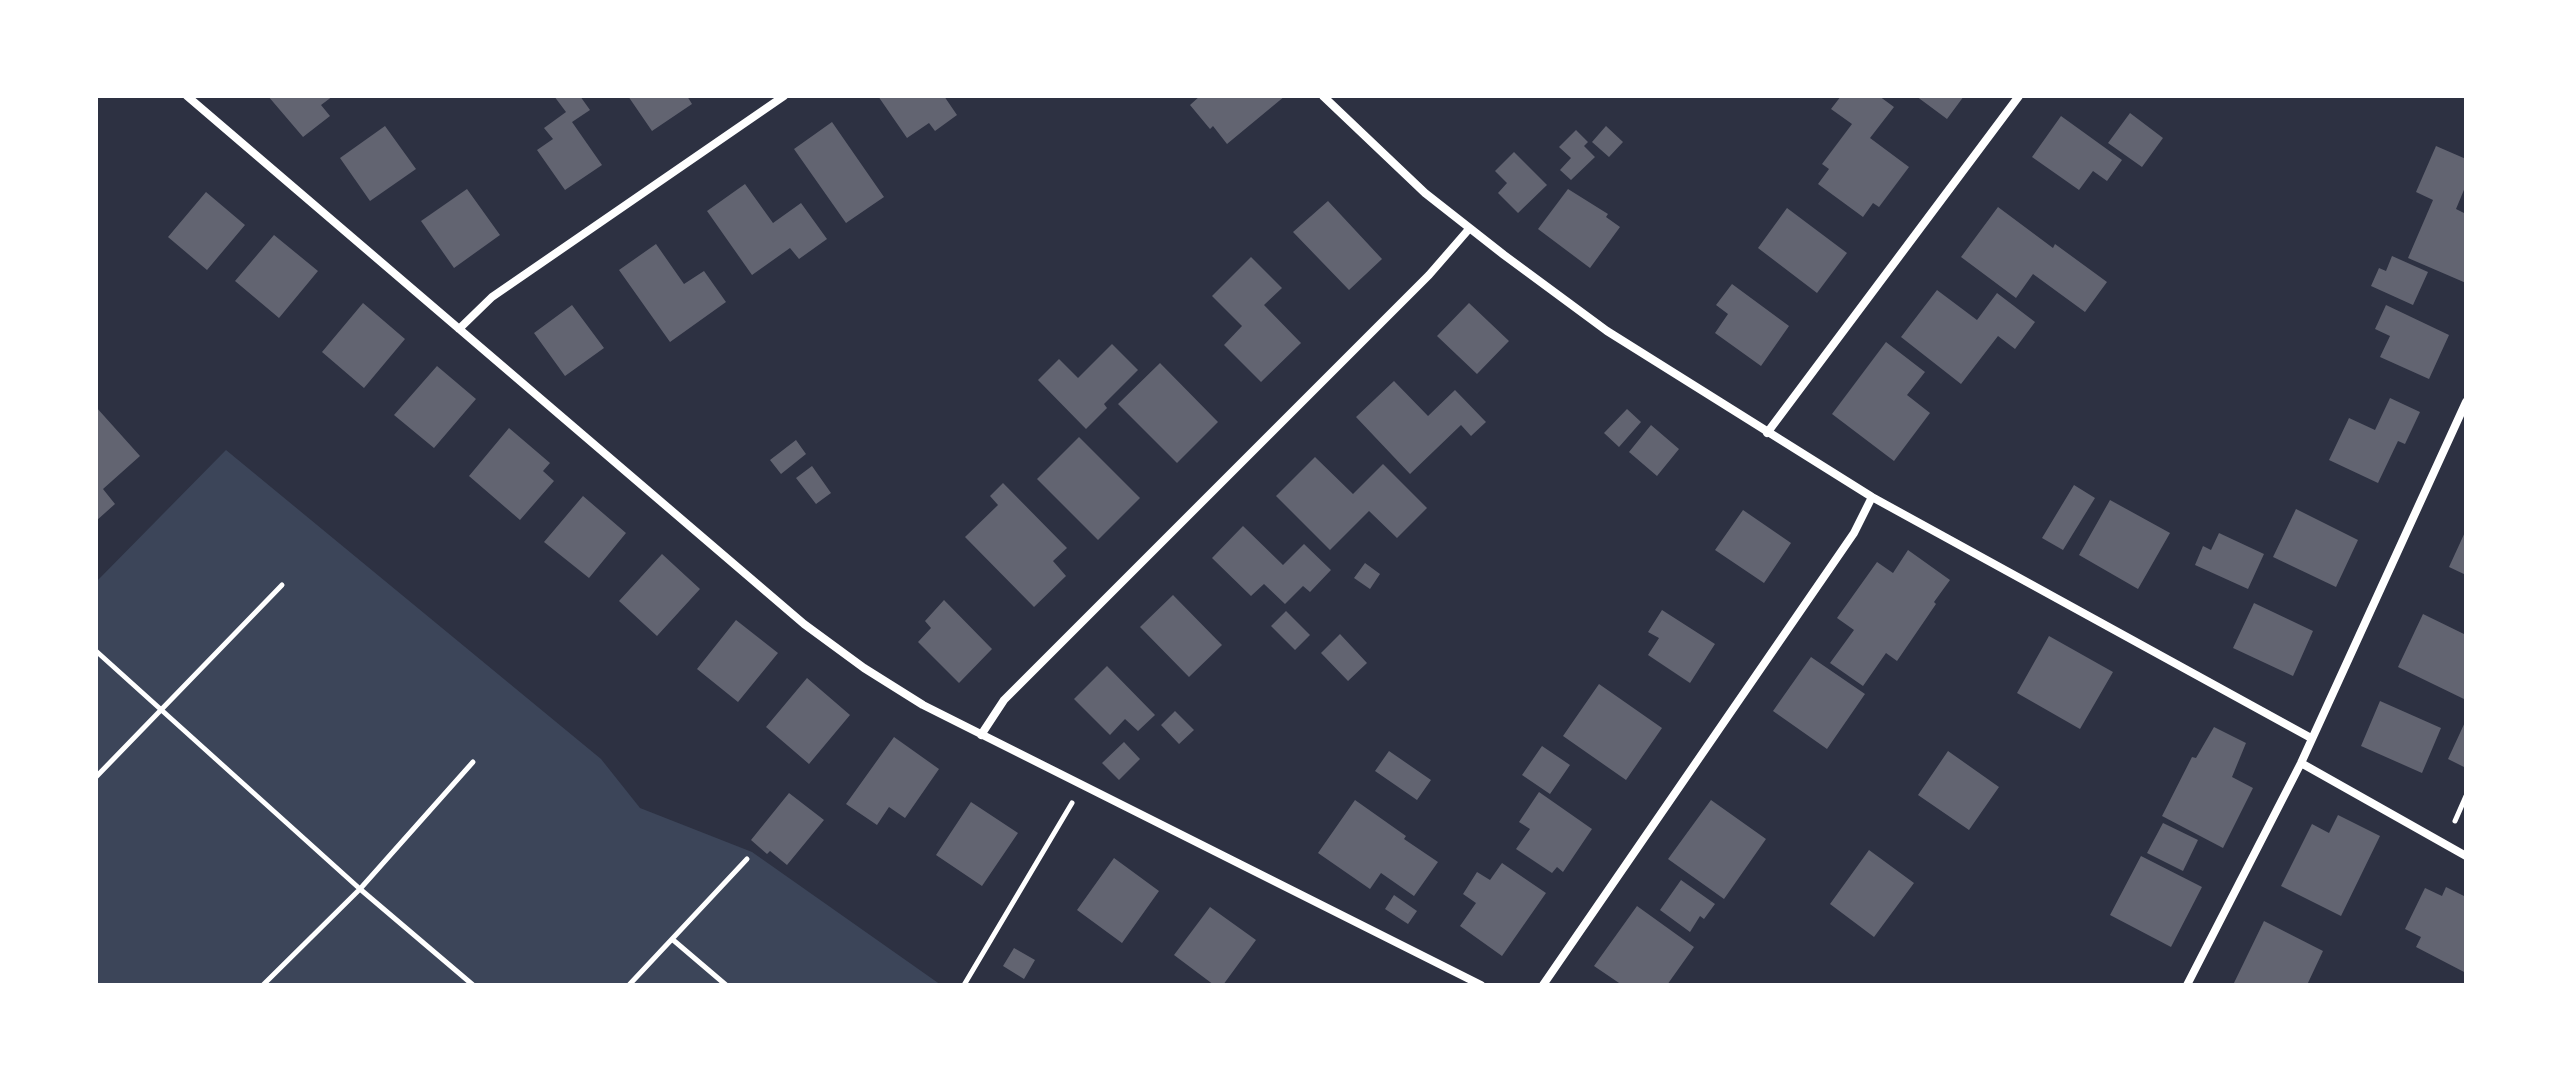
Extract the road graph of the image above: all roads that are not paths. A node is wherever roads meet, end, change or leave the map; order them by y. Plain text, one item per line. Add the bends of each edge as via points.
1 (187, 96) edge
2 (784, 96) edge
3 (1323, 96) edge
4 (2019, 96) edge
5 (1469, 229) junction
6 (459, 329) junction
7 (2466, 402) edge
8 (1767, 433) junction
9 (1872, 497) junction
10 (981, 735) junction
11 (2311, 738) junction
12 (2301, 763) junction
13 (2466, 856) edge
14 (1481, 985) edge
15 (1543, 985) edge
16 (2187, 985) edge

1 - 6 street
2 - 6 street via 492,297
3 - 5 street
4 - 8 street
5 - 8 street via 1607,331
5 - 10 street via 1004,700
6 - 10 street via 804,624 923,705
7 - 11 street
8 - 9 street
9 - 11 street
9 - 15 street via 1854,533
10 - 14 street
11 - 12 street
12 - 13 street
12 - 16 street

